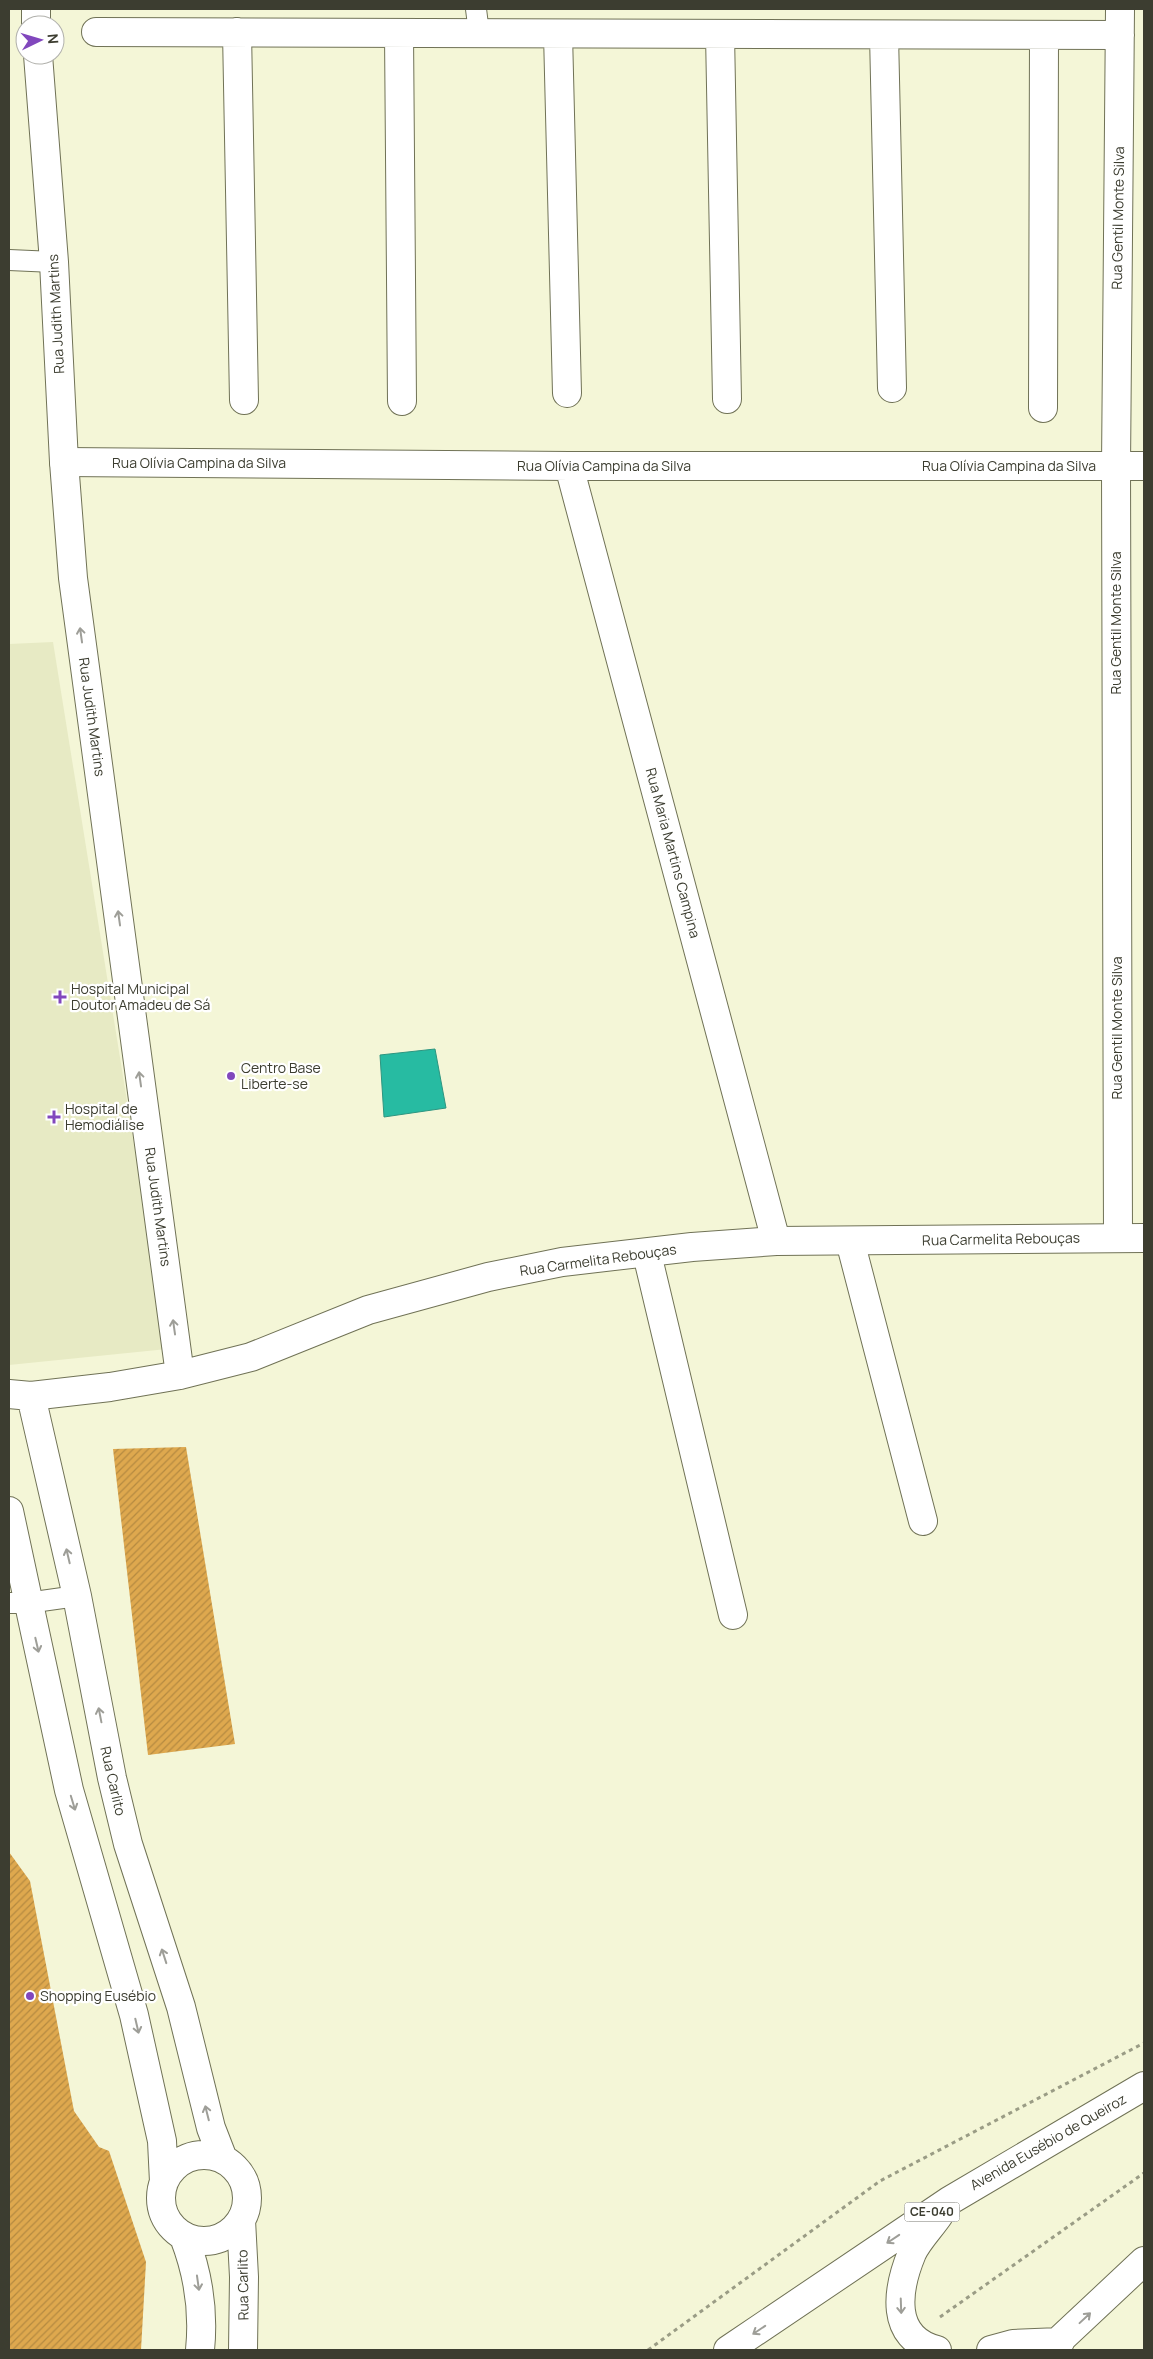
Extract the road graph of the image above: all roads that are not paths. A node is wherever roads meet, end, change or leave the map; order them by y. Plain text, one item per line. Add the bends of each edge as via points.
1 (477, 21) edge
2 (1120, 22) edge
3 (96, 32) dead end
4 (237, 32) junction
5 (399, 33) junction
6 (558, 34) junction
7 (720, 34) junction
8 (884, 35) junction
9 (1044, 36) junction
10 (39, 65) edge
11 (9, 260) edge
12 (54, 262) junction
13 (892, 388) dead end
14 (567, 393) dead end
15 (727, 399) dead end
16 (244, 400) dead end
17 (402, 401) dead end
18 (1043, 408) dead end
19 (64, 462) junction
20 (569, 466) junction
21 (1116, 466) junction
22 (1144, 466) edge
23 (1131, 1238) edge
24 (776, 1241) junction
25 (850, 1241) junction
26 (648, 1254) junction
27 (180, 1375) junction
28 (20, 1395) edge
29 (9, 1511) edge
30 (923, 1521) dead end
31 (77, 1596) junction
32 (18, 1603) edge
33 (733, 1615) dead end
34 (1144, 2086) edge
35 (223, 2159) junction
36 (164, 2182) junction
37 (949, 2201) junction
38 (241, 2220) junction
39 (184, 2237) junction
40 (1144, 2261) edge
41 (1055, 2346) edge
42 (200, 2350) edge
43 (243, 2350) edge
44 (728, 2350) edge
45 (937, 2350) edge
46 (991, 2350) edge

1 - 5 main road
1 - 6 main road
2 - 9 main road
2 - 21 main road, Rua Gentil Monte Silva
3 - 4 main road
4 - 5 main road
4 - 16 main road
5 - 17 main road
6 - 7 main road
6 - 14 main road
7 - 8 main road
7 - 15 main road
8 - 9 main road
8 - 13 main road
9 - 18 main road
10 - 12 main road, Rua Judith Martins
11 - 12 lane
12 - 19 main road, Rua Judith Martins
19 - 20 main road, Rua Olívia Campina da Silva
27 -> 19 main road, Rua Judith Martins via 74,588
20 - 21 main road, Rua Olívia Campina da Silva
20 - 24 main road, Rua Maria Martins Campina
21 - 22 main road, Rua Olívia Campina da Silva
21 - 23 main road, Rua Gentil Monte Silva
23 - 25 main road, Rua Carmelita Rebouças
24 - 25 main road, Rua Carmelita Rebouças
24 - 26 main road, Rua Carmelita Rebouças via 692,1247
25 - 30 main road
26 - 27 main road, Rua Carmelita Rebouças via 562,1262 444,1288 368,1310 251,1357
26 - 33 main road
27 - 28 main road, Rua Carmelita Rebouças via 110,1387
31 -> 28 main road, Rua Carlito
29 - 32 main road
31 - 32 lane
35 -> 31 main road, Rua Carlito via 211,2128 181,2007 128,1844
32 -> 36 main road via 134,2015 162,2141
34 - 37 main road, Avenida Eusébio de Queiroz / CE-040
35 - 36 main road via 205,2154 188,2158 173,2167
35 - 38 main road via 237,2170 245,2186 247,2203
36 - 39 main road via 161,2195 170,2225
37 -> 44 main road, Avenida Eusébio de Queiroz / CE-040
37 -> 45 main road via 913,2251 900,2287 901,2316 911,2337
38 - 39 main road via 226,2236 205,2241
38 - 43 main road, Rua Carlito
39 -> 42 main road via 196,2268 200,2298
41 -> 40 main road
41 - 46 main road via 1014,2344

